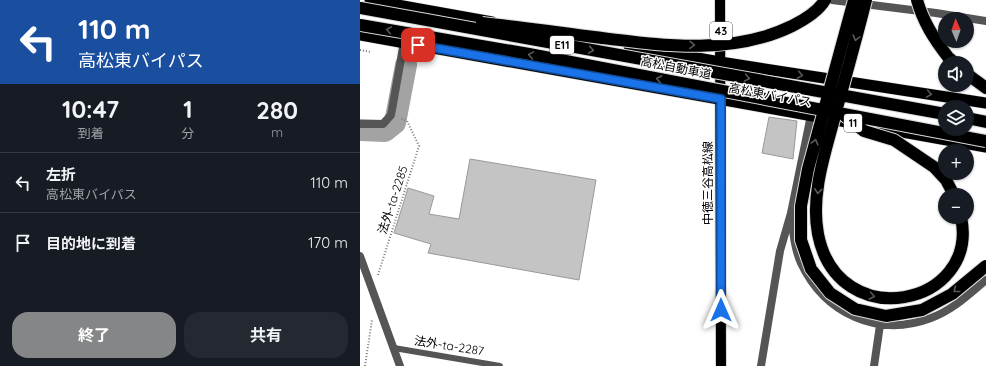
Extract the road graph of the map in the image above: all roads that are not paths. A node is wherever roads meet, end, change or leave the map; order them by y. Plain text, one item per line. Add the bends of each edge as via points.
1 (370, 0) edge
2 (720, 0) edge
3 (824, 0) edge
4 (832, 0) edge
5 (854, 0) edge
6 (866, 0) edge
7 (917, 0) edge
8 (412, 4) edge
9 (360, 8) edge
10 (986, 21) edge
11 (360, 25) edge
12 (360, 35) edge
13 (404, 42) junction
14 (949, 56) edge
15 (720, 62) junction
16 (974, 79) edge
17 (986, 88) edge
18 (721, 99) junction
19 (986, 103) edge
20 (938, 113) edge
21 (842, 114) junction
22 (811, 116) junction
23 (974, 119) edge
24 (986, 122) edge
25 (360, 124) edge
26 (986, 141) edge
27 (986, 148) edge
28 (950, 188) edge
29 (791, 213) junction
30 (963, 224) edge
31 (361, 260) edge
32 (986, 266) edge
33 (986, 280) edge
34 (880, 325) junction
35 (394, 348) junction
36 (400, 366) edge
37 (500, 366) edge
38 (721, 366) edge
39 (761, 366) edge
40 (874, 366) edge

1 - 8 highway, 高松東バイパス
2 - 15 main road, 中徳三谷高松線 / 43
9 -> 3 highway, bridge via 652,44 702,46 741,43 772,36 805,20
4 - 10 street
32 -> 5 highway, bridge via 952,294 922,310 886,316 855,309 830,293 811,269 802,240 801,206 808,169
6 -> 30 highway, bridge via 820,170 818,233 825,256 841,278 863,294 889,299 918,294 944,278 956,260
7 - 14 highway, bridge via 934,39
8 - 15 highway, 高松東バイパス
9 -> 20 highway, 高松自動車道 / E11, bridge
21 -> 11 highway, 高松自動車道 / E11, bridge
12 - 13 highway, 高松東バイパス / 11
13 - 18 highway, 高松東バイパス / 11
13 - 25 street via 391,115 383,124
15 - 18 main road, 中徳三谷高松線 / 43
15 -> 19 highway, 高松東バイパス
16 - 17 highway
18 - 22 highway, 高松東バイパス / 11
18 - 38 main road, 中徳三谷高松線 / 43
21 - 26 highway, 高松自動車道 / E11, bridge
21 - 28 highway, bridge via 864,131 894,140 934,167
22 - 27 highway, 高松東バイパス / 11
22 - 29 street
23 - 24 highway
29 - 34 street via 793,234 801,262 815,286 837,308 861,320
29 - 39 street via 780,251
31 - 35 street
33 - 34 street via 954,307 931,318 905,325
34 - 40 street
35 - 36 street
35 - 37 lane, 法外-ta-2287

